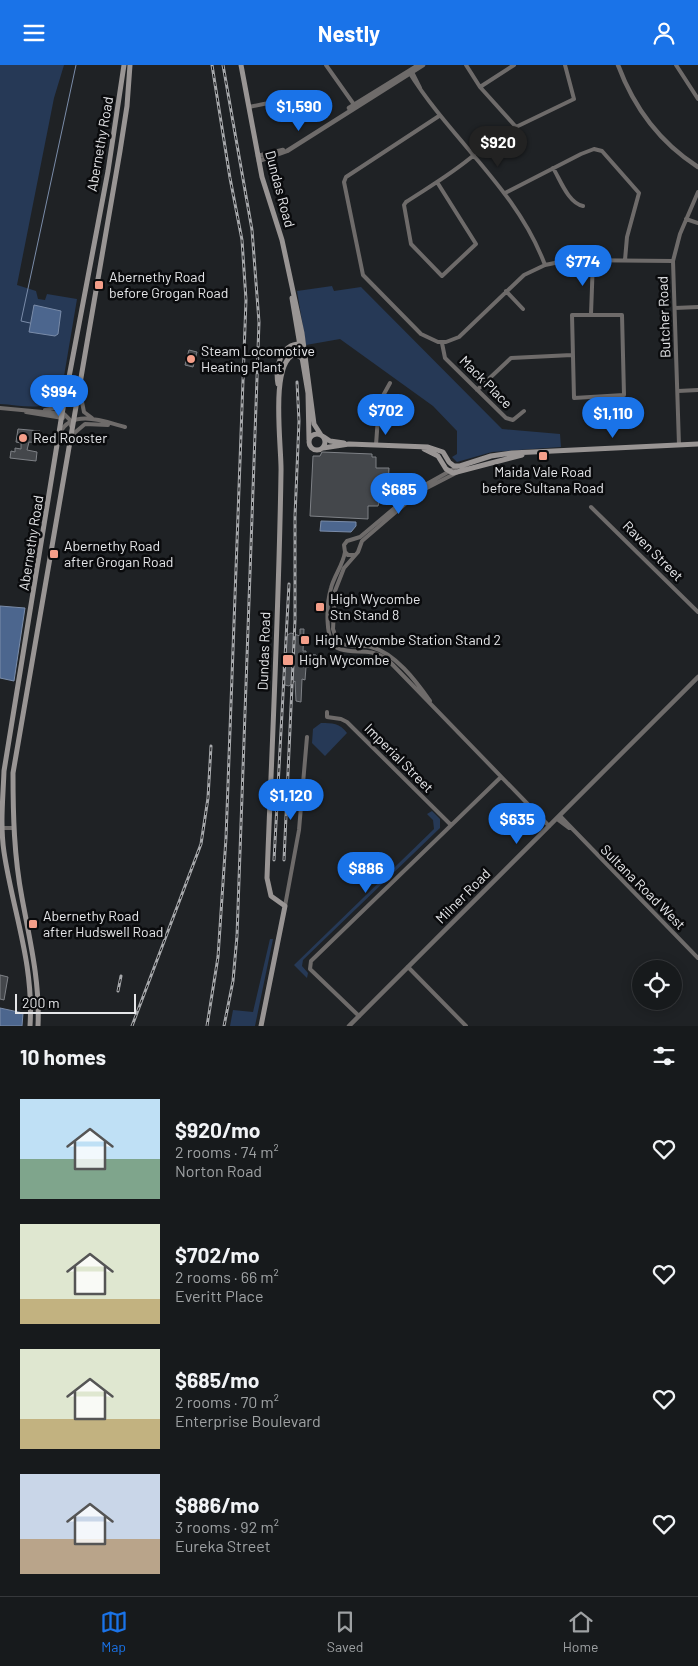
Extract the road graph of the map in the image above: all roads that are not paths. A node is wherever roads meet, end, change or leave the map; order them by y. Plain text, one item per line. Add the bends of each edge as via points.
1 (124, 65) edge
2 (130, 65) edge
3 (241, 65) edge
4 (326, 65) edge
5 (418, 65) edge
6 (423, 65) edge
7 (466, 65) edge
8 (514, 65) edge
9 (564, 65) edge
10 (618, 65) edge
11 (676, 65) edge
12 (410, 71) junction
13 (480, 87) junction
14 (698, 99) edge
15 (278, 101) dead end
16 (249, 107) junction
17 (354, 107) junction
18 (439, 116) junction
19 (474, 155) junction
20 (259, 158) junction
21 (698, 167) edge
22 (553, 168) junction
23 (437, 182) junction
24 (505, 193) junction
25 (698, 193) edge
26 (582, 206) dead end
27 (686, 219) junction
28 (698, 223) edge
29 (593, 260) junction
30 (625, 260) junction
31 (674, 261) junction
32 (545, 265) junction
33 (292, 290) junction
34 (506, 291) junction
35 (698, 307) edge
36 (675, 308) junction
37 (523, 309) dead end
38 (591, 314) junction
39 (298, 335) junction
40 (442, 343) junction
41 (302, 346) junction
42 (284, 351) junction
43 (292, 354) junction
44 (572, 355) junction
45 (302, 358) junction
46 (80, 380) junction
47 (390, 383) dead end
48 (279, 389) junction
49 (698, 389) edge
50 (478, 390) junction
51 (678, 391) junction
52 (66, 395) junction
53 (0, 408) edge
54 (12, 409) junction
55 (33, 410) junction
56 (524, 411) dead end
57 (62, 416) junction
58 (311, 417) junction
59 (70, 420) junction
60 (96, 420) junction
61 (59, 435) junction
62 (322, 435) junction
63 (309, 440) junction
64 (349, 444) junction
65 (698, 444) edge
66 (68, 445) junction
67 (376, 445) junction
68 (679, 445) junction
69 (323, 448) junction
70 (530, 453) junction
71 (448, 463) junction
72 (460, 466) junction
73 (449, 473) junction
74 (591, 507) dead end
75 (350, 540) junction
76 (359, 548) junction
77 (344, 552) junction
78 (355, 555) junction
79 (698, 611) edge
80 (698, 677) edge
81 (437, 711) junction
82 (327, 712) dead end
83 (327, 717) junction
84 (326, 723) dead end
85 (307, 737) dead end
86 (501, 777) junction
87 (558, 817) junction
88 (451, 825) junction
89 (549, 825) junction
90 (1, 828) edge
91 (12, 828) junction
92 (285, 906) junction
93 (698, 959) edge
94 (408, 967) junction
95 (359, 1016) junction
96 (30, 1026) edge
97 (38, 1026) edge
98 (261, 1026) edge
99 (349, 1026) edge
100 (466, 1026) edge

1 - 52 main road, Abernethy Road via 108,171
2 - 46 main road, Abernethy Road via 126,115
3 - 16 main road, Dundas Road
4 - 17 street
5 - 12 street
6 - 12 street
7 - 13 street
8 - 13 street
9 - 13 street via 574,99 516,127
10 - 21 street via 649,124 669,145
11 - 14 street
12 - 17 street
12 - 18 street
15 - 16 street
16 - 20 main road, Dundas Road
17 - 20 street via 280,152
18 - 19 street
18 - 40 street via 346,177 344,182 363,275 421,335
19 - 23 street
19 - 24 street
20 - 33 main road, Dundas Road
22 - 24 street
22 - 26 street via 572,200
22 - 30 street via 598,149 636,188 638,197 628,231
23 - 23 street via 406,202 403,208 411,244 442,276 476,244
24 - 32 street
25 - 27 street, Butcher Road
27 - 28 street
27 - 31 street, Butcher Road
29 - 30 street
29 - 32 street
29 - 38 street
30 - 31 street
31 - 36 street, Butcher Road
32 - 34 street via 524,275
33 - 39 main road, Dundas Road
33 - 41 main road, Dundas Road
34 - 37 street
34 - 40 street via 459,337
35 - 36 street
36 - 51 street, Butcher Road
38 - 44 street via 572,315
38 - 44 street via 622,315 624,395 574,398
39 - 41 main road, Dundas Road
39 - 42 main road, Dundas Road
40 - 50 street, Mack Place via 445,358
41 - 42 main road
41 - 43 main road
41 - 45 main road, Dundas Road
41 - 58 main road, Dundas Road
42 - 48 main road, Dundas Road via 278,364
43 - 45 main road
43 - 48 main road, Dundas Road via 283,365
44 - 50 street via 511,358
45 - 58 main road, Dundas Road
46 - 59 main road, Abernethy Road
46 - 60 street via 84,412
47 - 67 street via 379,403
48 - 92 main road, Dundas Road via 281,473 267,878 271,896
49 - 51 street
50 - 56 street, Mack Place via 508,420 516,419
51 - 68 street, Butcher Road
52 - 55 street via 59,407
52 - 57 main road, Abernethy Road
53 - 54 street
54 - 55 street
54 - 57 street
55 - 57 street
57 - 59 street
57 - 61 main road, Abernethy Road
58 - 62 main road
58 - 63 main road
59 - 60 street
59 - 61 street
59 - 66 main road, Abernethy Road
60 - 66 street via 125,427 86,424 75,432
61 - 90 main road, Abernethy Road via 6,756
62 - 63 main road via 314,434
62 - 64 main road via 330,441
62 - 69 main road via 326,441
63 - 69 main road via 315,449
64 - 67 main road
64 - 69 main road
65 - 68 main road
66 - 91 main road, Abernethy Road via 13,773
67 - 71 main road via 422,448
68 - 70 main road
70 - 72 main road via 503,454
70 - 73 main road
71 - 72 main road
71 - 73 main road
72 - 73 street
73 - 75 street via 407,497 360,537
73 - 76 street via 398,508 365,538
74 - 79 street, Raven Street
75 - 76 street via 357,542
75 - 77 street via 344,545
76 - 78 street
77 - 78 street
77 - 81 street via 330,592 330,642 340,649 366,651 383,657
78 - 81 street via 344,567 335,591 335,639 342,645 369,646 387,654 422,689
80 - 87 street, Milner Road
81 - 86 street
82 - 83 street
83 - 84 street
83 - 88 street, Imperial Street via 347,722
85 - 92 street via 299,830
86 - 88 street
86 - 89 street
87 - 89 street, Milner Road
87 - 93 street, Sultana Road West
88 - 95 street via 311,961 310,969
89 - 94 street, Milner Road
90 - 91 street
90 - 96 main road, Abernethy Road via 25,948
91 - 97 main road, Abernethy Road via 35,961
92 - 98 main road
94 - 95 street, Milner Road
94 - 100 street
95 - 99 street, Milner Road

